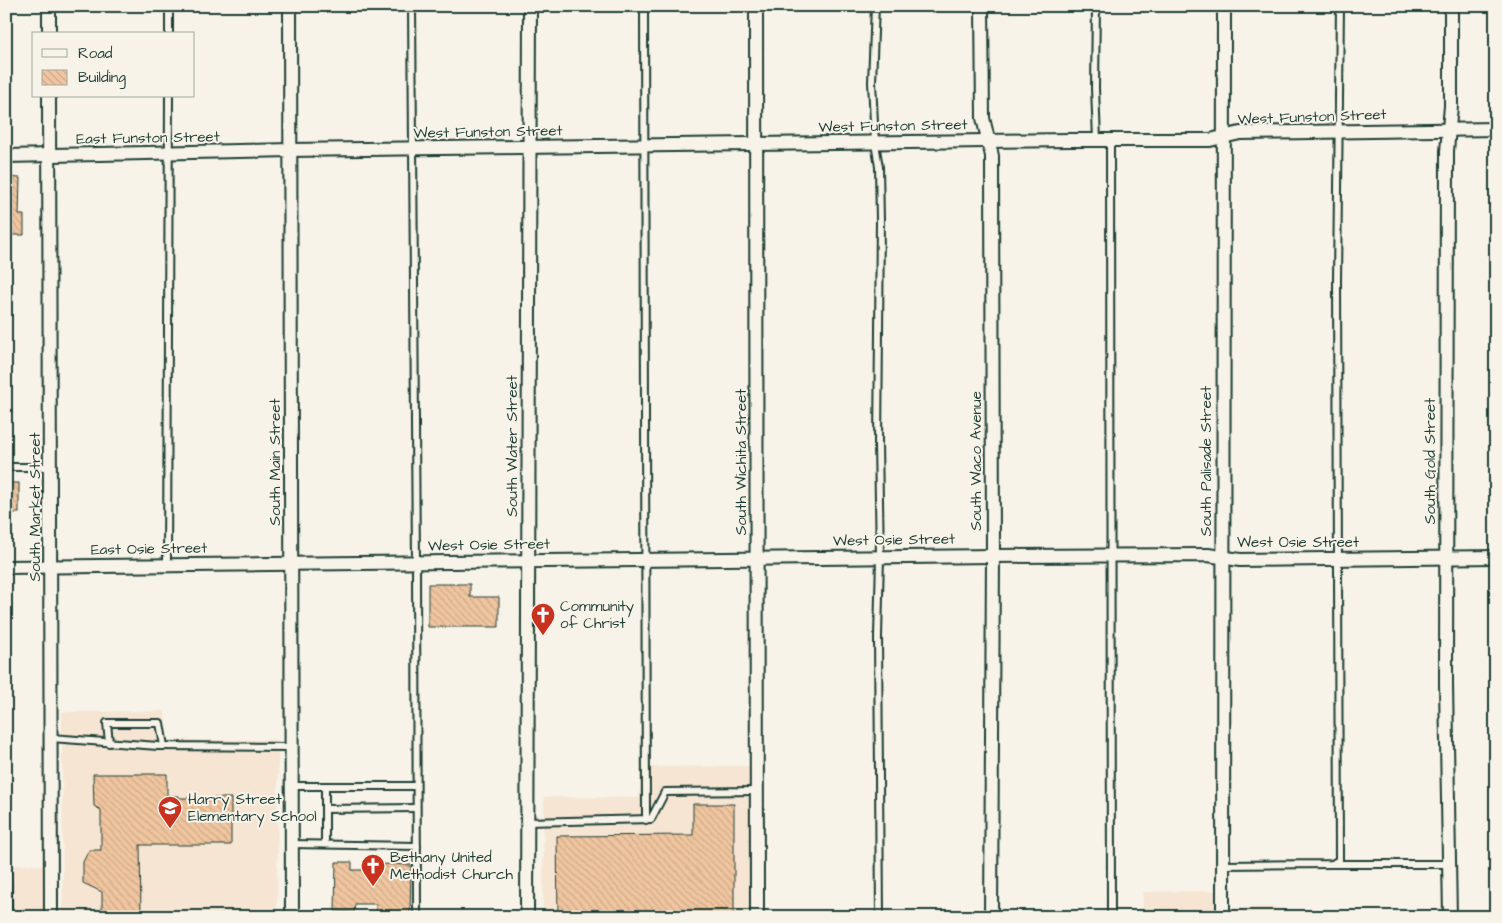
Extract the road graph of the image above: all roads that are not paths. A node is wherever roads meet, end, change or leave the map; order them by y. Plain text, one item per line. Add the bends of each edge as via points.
1 (49, 6) edge
2 (169, 6) edge
3 (290, 6) edge
4 (412, 6) edge
5 (530, 6) edge
6 (644, 6) edge
7 (756, 6) edge
8 (875, 6) edge
9 (982, 6) edge
10 (1096, 6) edge
11 (1224, 6) edge
12 (1340, 6) edge
13 (1451, 6) edge
14 (49, 32) edge
15 (169, 32) edge
16 (49, 98) edge
17 (169, 98) edge
18 (1496, 129) edge
19 (1449, 130) junction
20 (1338, 132) junction
21 (1223, 137) junction
22 (1097, 140) junction
23 (1110, 140) junction
24 (988, 141) junction
25 (874, 143) junction
26 (757, 144) junction
27 (644, 146) junction
28 (529, 148) junction
29 (413, 149) junction
30 (290, 150) junction
31 (169, 153) junction
32 (6, 156) edge
33 (49, 157) junction
34 (6, 467) edge
35 (51, 467) junction
36 (993, 556) junction
37 (1110, 556) junction
38 (880, 557) junction
39 (1222, 557) junction
40 (1496, 557) edge
41 (758, 558) junction
42 (1447, 558) junction
43 (646, 559) junction
44 (1338, 559) junction
45 (528, 560) junction
46 (416, 562) junction
47 (291, 563) junction
48 (167, 565) junction
49 (6, 566) edge
50 (51, 566) junction
51 (51, 738) junction
52 (110, 743) junction
53 (164, 746) junction
54 (292, 747) junction
55 (292, 786) junction
56 (416, 786) junction
57 (325, 787) junction
58 (757, 790) junction
59 (416, 808) junction
60 (325, 809) junction
61 (646, 820) junction
62 (527, 822) junction
63 (292, 844) junction
64 (325, 844) junction
65 (417, 846) junction
66 (1332, 864) junction
67 (1449, 864) junction
68 (1222, 866) junction
69 (7, 870) edge
70 (8, 917) edge
71 (51, 917) edge
72 (292, 917) edge
73 (417, 917) edge
74 (527, 917) edge
75 (758, 917) edge
76 (880, 917) edge
77 (991, 917) edge
78 (1111, 917) edge
79 (1223, 917) edge
80 (1450, 917) edge

1 - 14 street
2 - 15 lane
3 - 30 street, South Main Street
4 - 29 lane
5 - 28 street, South Water Street
6 - 27 lane
7 - 26 street, South Wichita Street
8 - 25 lane
9 - 24 street, South Waco Avenue via 983,118
10 - 22 lane
11 - 21 street, South Palisade Street
12 - 20 lane
13 - 19 street, South Gold Street via 1452,106
16 - 33 street, South Market Street
17 - 31 lane
18 - 19 street, West Funston Street
19 - 20 street, West Funston Street
19 - 42 street, South Gold Street
20 - 21 street, West Funston Street via 1240,133
20 - 44 lane
21 - 23 street, West Funston Street via 1210,140
21 - 39 street, South Palisade Street
22 - 23 street, West Funston Street
22 - 24 street, West Funston Street
23 - 37 lane
24 - 25 street, West Funston Street
24 - 36 street, South Waco Avenue via 992,156
25 - 26 street, West Funston Street
25 - 38 lane via 879,167
26 - 27 street, West Funston Street
26 - 41 street, South Wichita Street
27 - 28 street, West Funston Street
27 - 43 lane
28 - 29 street, West Funston Street
28 - 45 street, South Water Street
29 - 30 street, West Funston Street
29 - 46 lane
30 - 31 street, East Funston Street
30 - 47 street, South Main Street
31 - 33 street, East Funston Street
31 - 48 lane
32 - 33 street, East Funston Street
33 - 35 street, South Market Street
34 - 35 lane
35 - 50 street, South Market Street
36 - 37 street, West Osie Street
36 - 38 street, West Osie Street
36 - 77 street, South Waco Avenue
37 - 39 street, West Osie Street
37 - 78 lane
38 - 41 street, West Osie Street
38 - 76 lane
39 - 44 street, West Osie Street via 1240,560
39 - 68 street, South Palisade Street
40 - 42 street, West Osie Street
41 - 43 street, West Osie Street
41 - 58 street, South Wichita Street
42 - 44 street, West Osie Street
42 - 67 street, South Gold Street
43 - 45 street, West Osie Street
43 - 61 lane
44 - 66 lane via 1339,860
45 - 46 street, West Osie Street
45 - 62 street, South Water Street
46 - 47 street, West Osie Street
46 - 56 lane
47 - 48 street, East Osie Street
47 - 54 street, South Main Street
48 - 50 street, East Osie Street
49 - 50 street, East Osie Street
50 - 51 street, South Market Street
51 - 52 lane
51 - 71 street, South Market Street
52 - 53 lane
52 - 53 lane via 107,723 160,723
53 - 54 lane
54 - 55 street, South Main Street
55 - 57 lane
55 - 63 street, South Main Street
56 - 57 lane
56 - 59 lane
57 - 60 lane
58 - 61 lane via 665,792 651,819
58 - 75 street, South Wichita Street
59 - 60 lane
59 - 65 lane
60 - 64 lane
61 - 62 lane
62 - 74 street, South Water Street
63 - 64 lane
63 - 72 street, South Main Street
64 - 65 lane
65 - 73 lane
66 - 67 lane
66 - 68 lane
67 - 80 street, South Gold Street
68 - 79 street, South Palisade Street
69 - 70 lane

